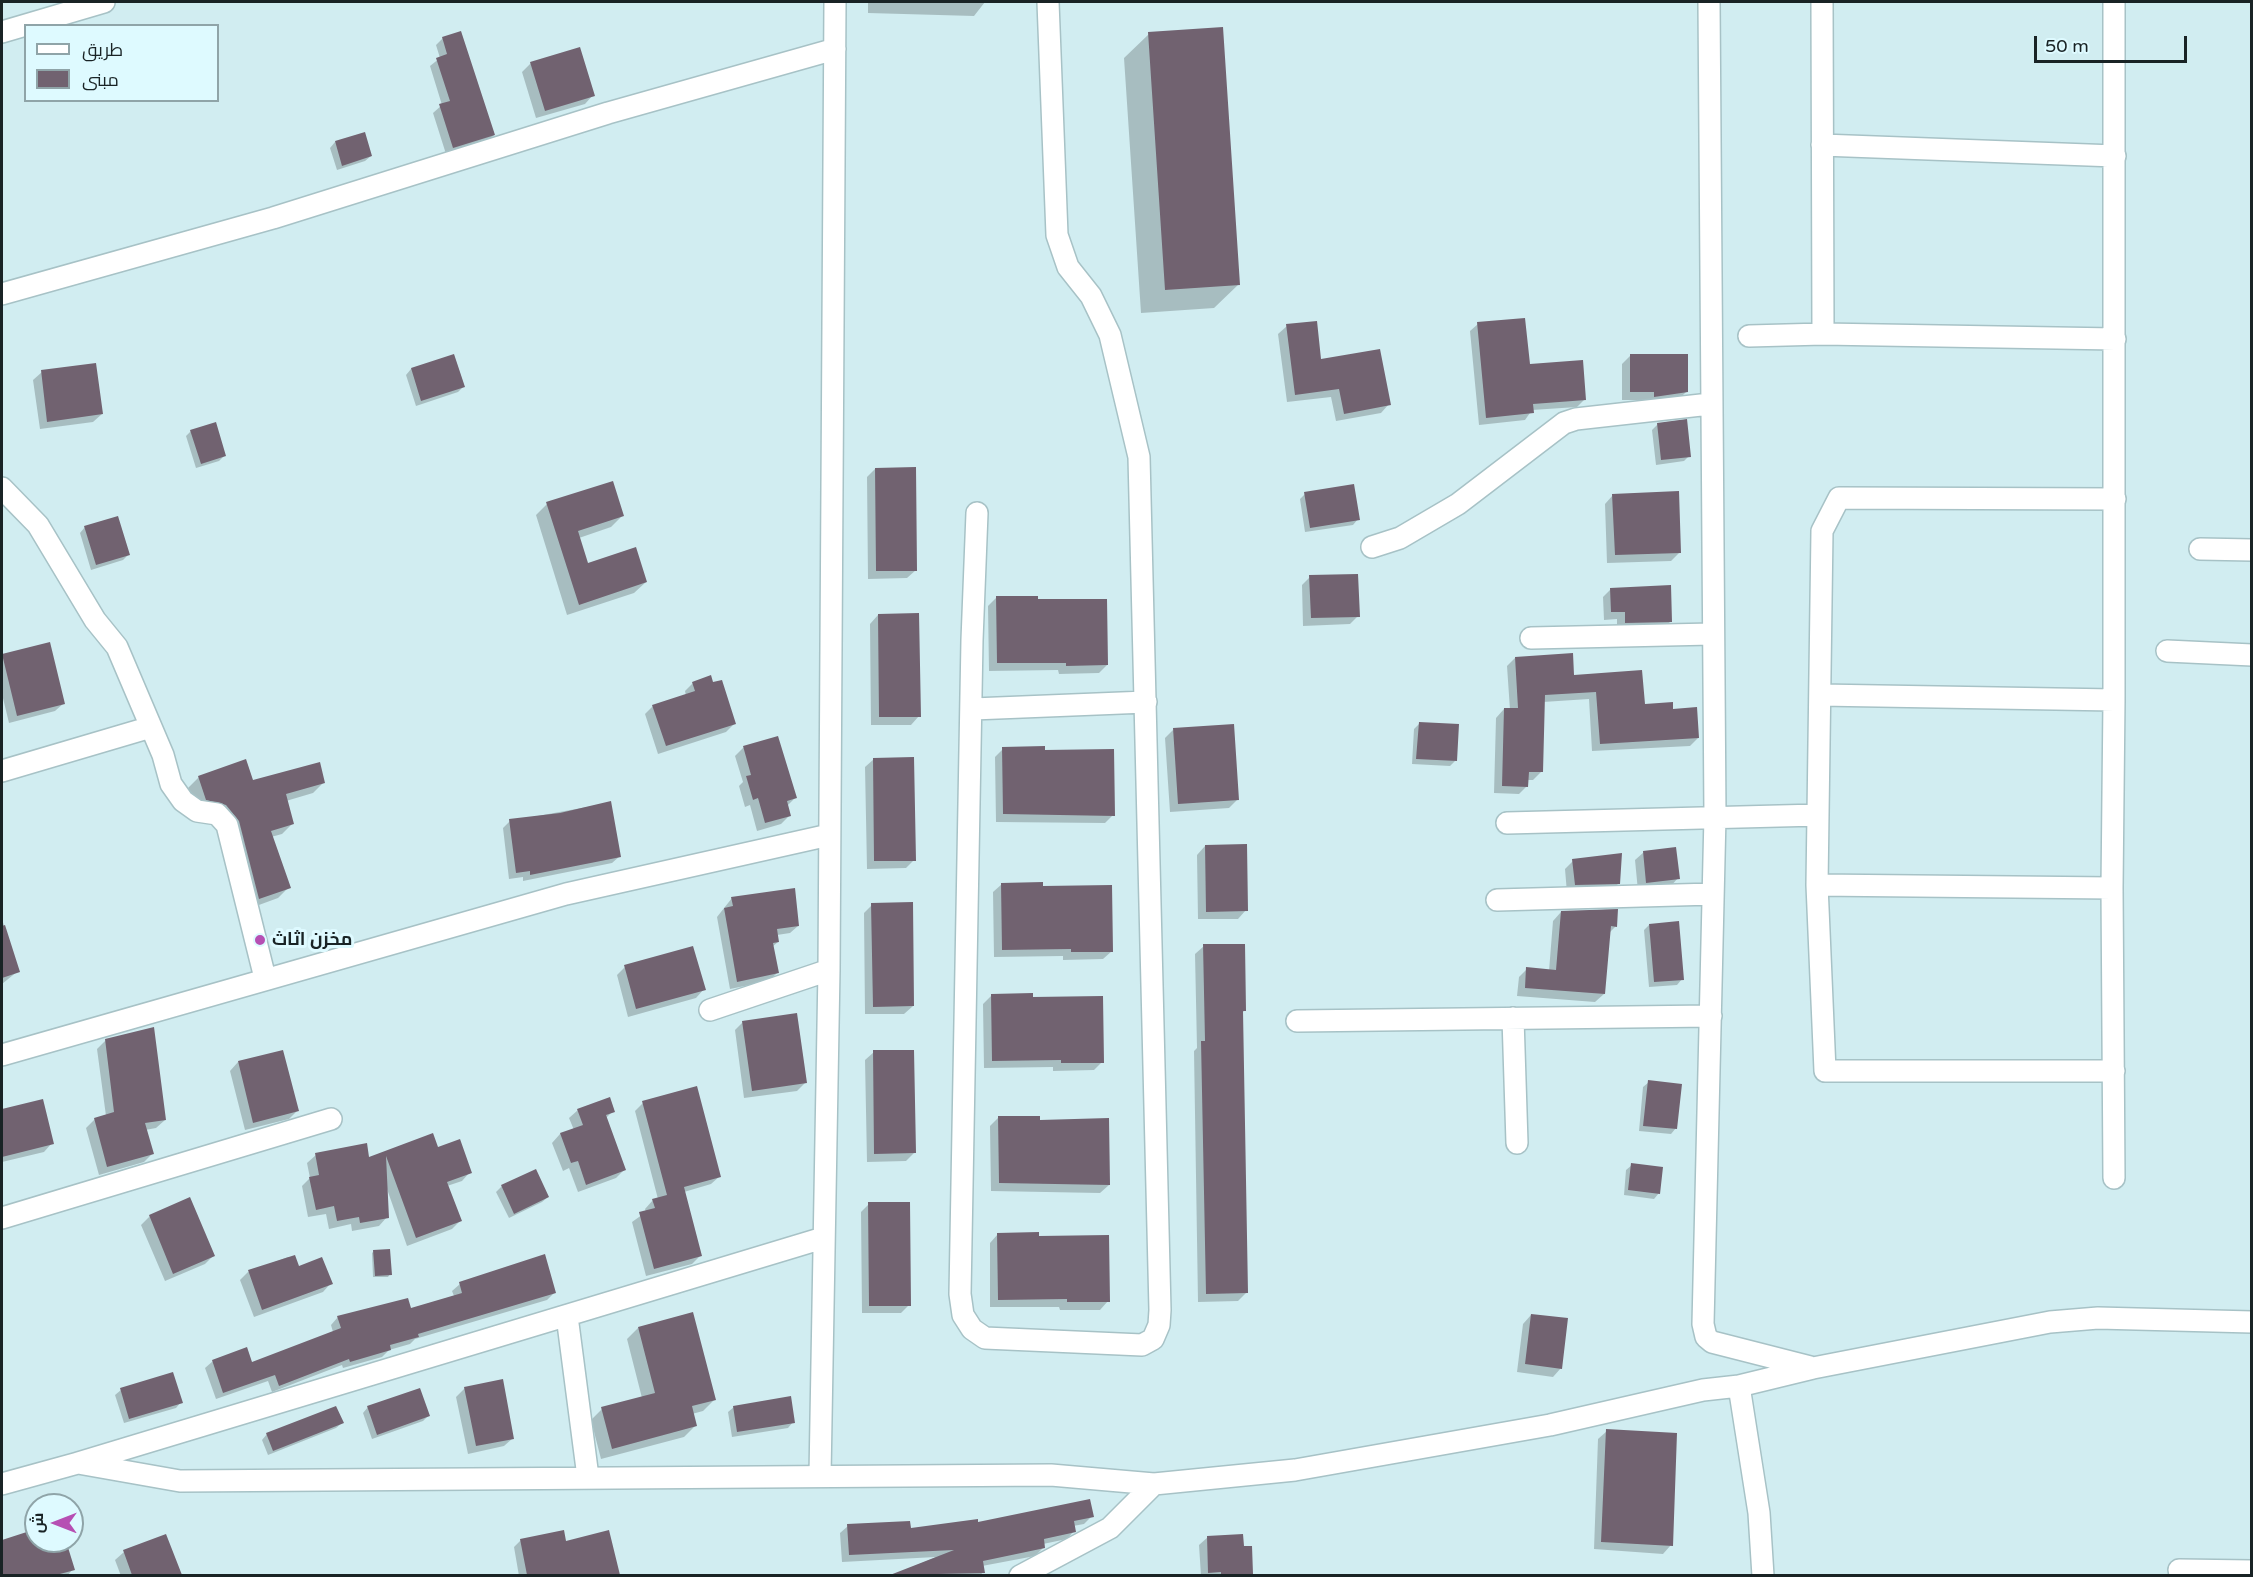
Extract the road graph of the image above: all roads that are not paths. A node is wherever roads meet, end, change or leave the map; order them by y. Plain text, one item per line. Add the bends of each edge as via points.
1 (104, 2) edge
2 (835, 2) edge
3 (1048, 2) edge
4 (1709, 2) edge
5 (1822, 2) edge
6 (2114, 2) edge
7 (29, 24) edge
8 (24, 26) edge
9 (2, 32) edge
10 (835, 49) junction
11 (1822, 145) junction
12 (2115, 156) junction
13 (2, 294) edge
14 (1823, 334) junction
15 (1749, 336) dead end
16 (2115, 339) junction
17 (1710, 404) junction
18 (2, 488) edge
19 (2115, 499) junction
20 (977, 513) dead end
21 (1372, 546) dead end
22 (2200, 549) dead end
23 (2252, 550) edge
24 (1712, 634) junction
25 (1531, 638) dead end
26 (2167, 651) dead end
27 (2252, 655) edge
28 (1820, 695) junction
29 (2114, 700) junction
30 (1146, 702) junction
31 (973, 709) junction
32 (151, 727) junction
33 (2, 771) edge
34 (1818, 815) junction
35 (1715, 816) junction
36 (1507, 823) dead end
37 (830, 835) junction
38 (1817, 885) junction
39 (2112, 888) junction
40 (1713, 894) junction
41 (1497, 900) dead end
42 (829, 970) junction
43 (265, 978) junction
44 (710, 1010) dead end
45 (1711, 1016) junction
46 (1513, 1018) junction
47 (1297, 1021) dead end
48 (2, 1055) edge
49 (2114, 1071) junction
50 (331, 1119) dead end
51 (1517, 1143) dead end
52 (2114, 1178) dead end
53 (2, 1218) edge
54 (823, 1238) junction
55 (567, 1316) junction
56 (2252, 1322) edge
57 (1813, 1368) junction
58 (1739, 1386) junction
59 (78, 1463) junction
60 (820, 1475) junction
61 (588, 1477) junction
62 (2, 1484) edge
63 (1154, 1484) junction
64 (2179, 1570) dead end
65 (2252, 1571) edge
66 (1020, 1575) edge
67 (1764, 1575) edge

1 - 7 street
2 - 10 street
3 - 30 street via 1057,235 1068,267 1091,296 1110,335 1139,457
4 - 17 street
5 - 11 street
6 - 12 street
8 - 9 street
10 - 13 street via 608,113 273,218
10 - 37 street
11 - 12 street
11 - 14 street
12 - 16 street
14 - 15 street
14 - 16 street
16 - 19 street
17 - 21 street via 1564,423 1458,504 1400,538
17 - 24 street
18 - 32 street via 38,525 95,620 117,647
19 - 28 street via 1839,498 1822,531
19 - 29 street
20 - 31 street
22 - 23 street
24 - 25 street
24 - 35 street
26 - 27 street
28 - 29 street
28 - 34 street
29 - 39 street
30 - 31 street
30 - 31 street via 1160,1310 1153,1339 1143,1345 985,1338 972,1329 963,1315 960,1294
32 - 33 street
32 - 43 street via 171,784 183,801 197,811 217,814 227,825
34 - 35 street
34 - 38 street
35 - 36 street
35 - 40 street
37 - 42 street
37 - 43 street via 566,894
38 - 39 street
38 - 49 street via 1825,1071
39 - 49 street
40 - 41 street
40 - 45 street
42 - 44 street
42 - 54 street
43 - 48 street
45 - 46 street
45 - 57 street via 1704,1331 1712,1342
46 - 47 street
46 - 51 street
49 - 52 street
50 - 53 street
54 - 55 street
54 - 60 street
55 - 59 street
55 - 61 street
56 - 57 street via 2098,1318 2050,1322
57 - 58 street
58 - 63 street via 1703,1390 1550,1425 1295,1470
58 - 67 street via 1759,1513
59 - 61 street via 180,1481
59 - 62 street
60 - 61 street
60 - 63 street via 1051,1475
63 - 66 street via 1110,1528
64 - 65 street

